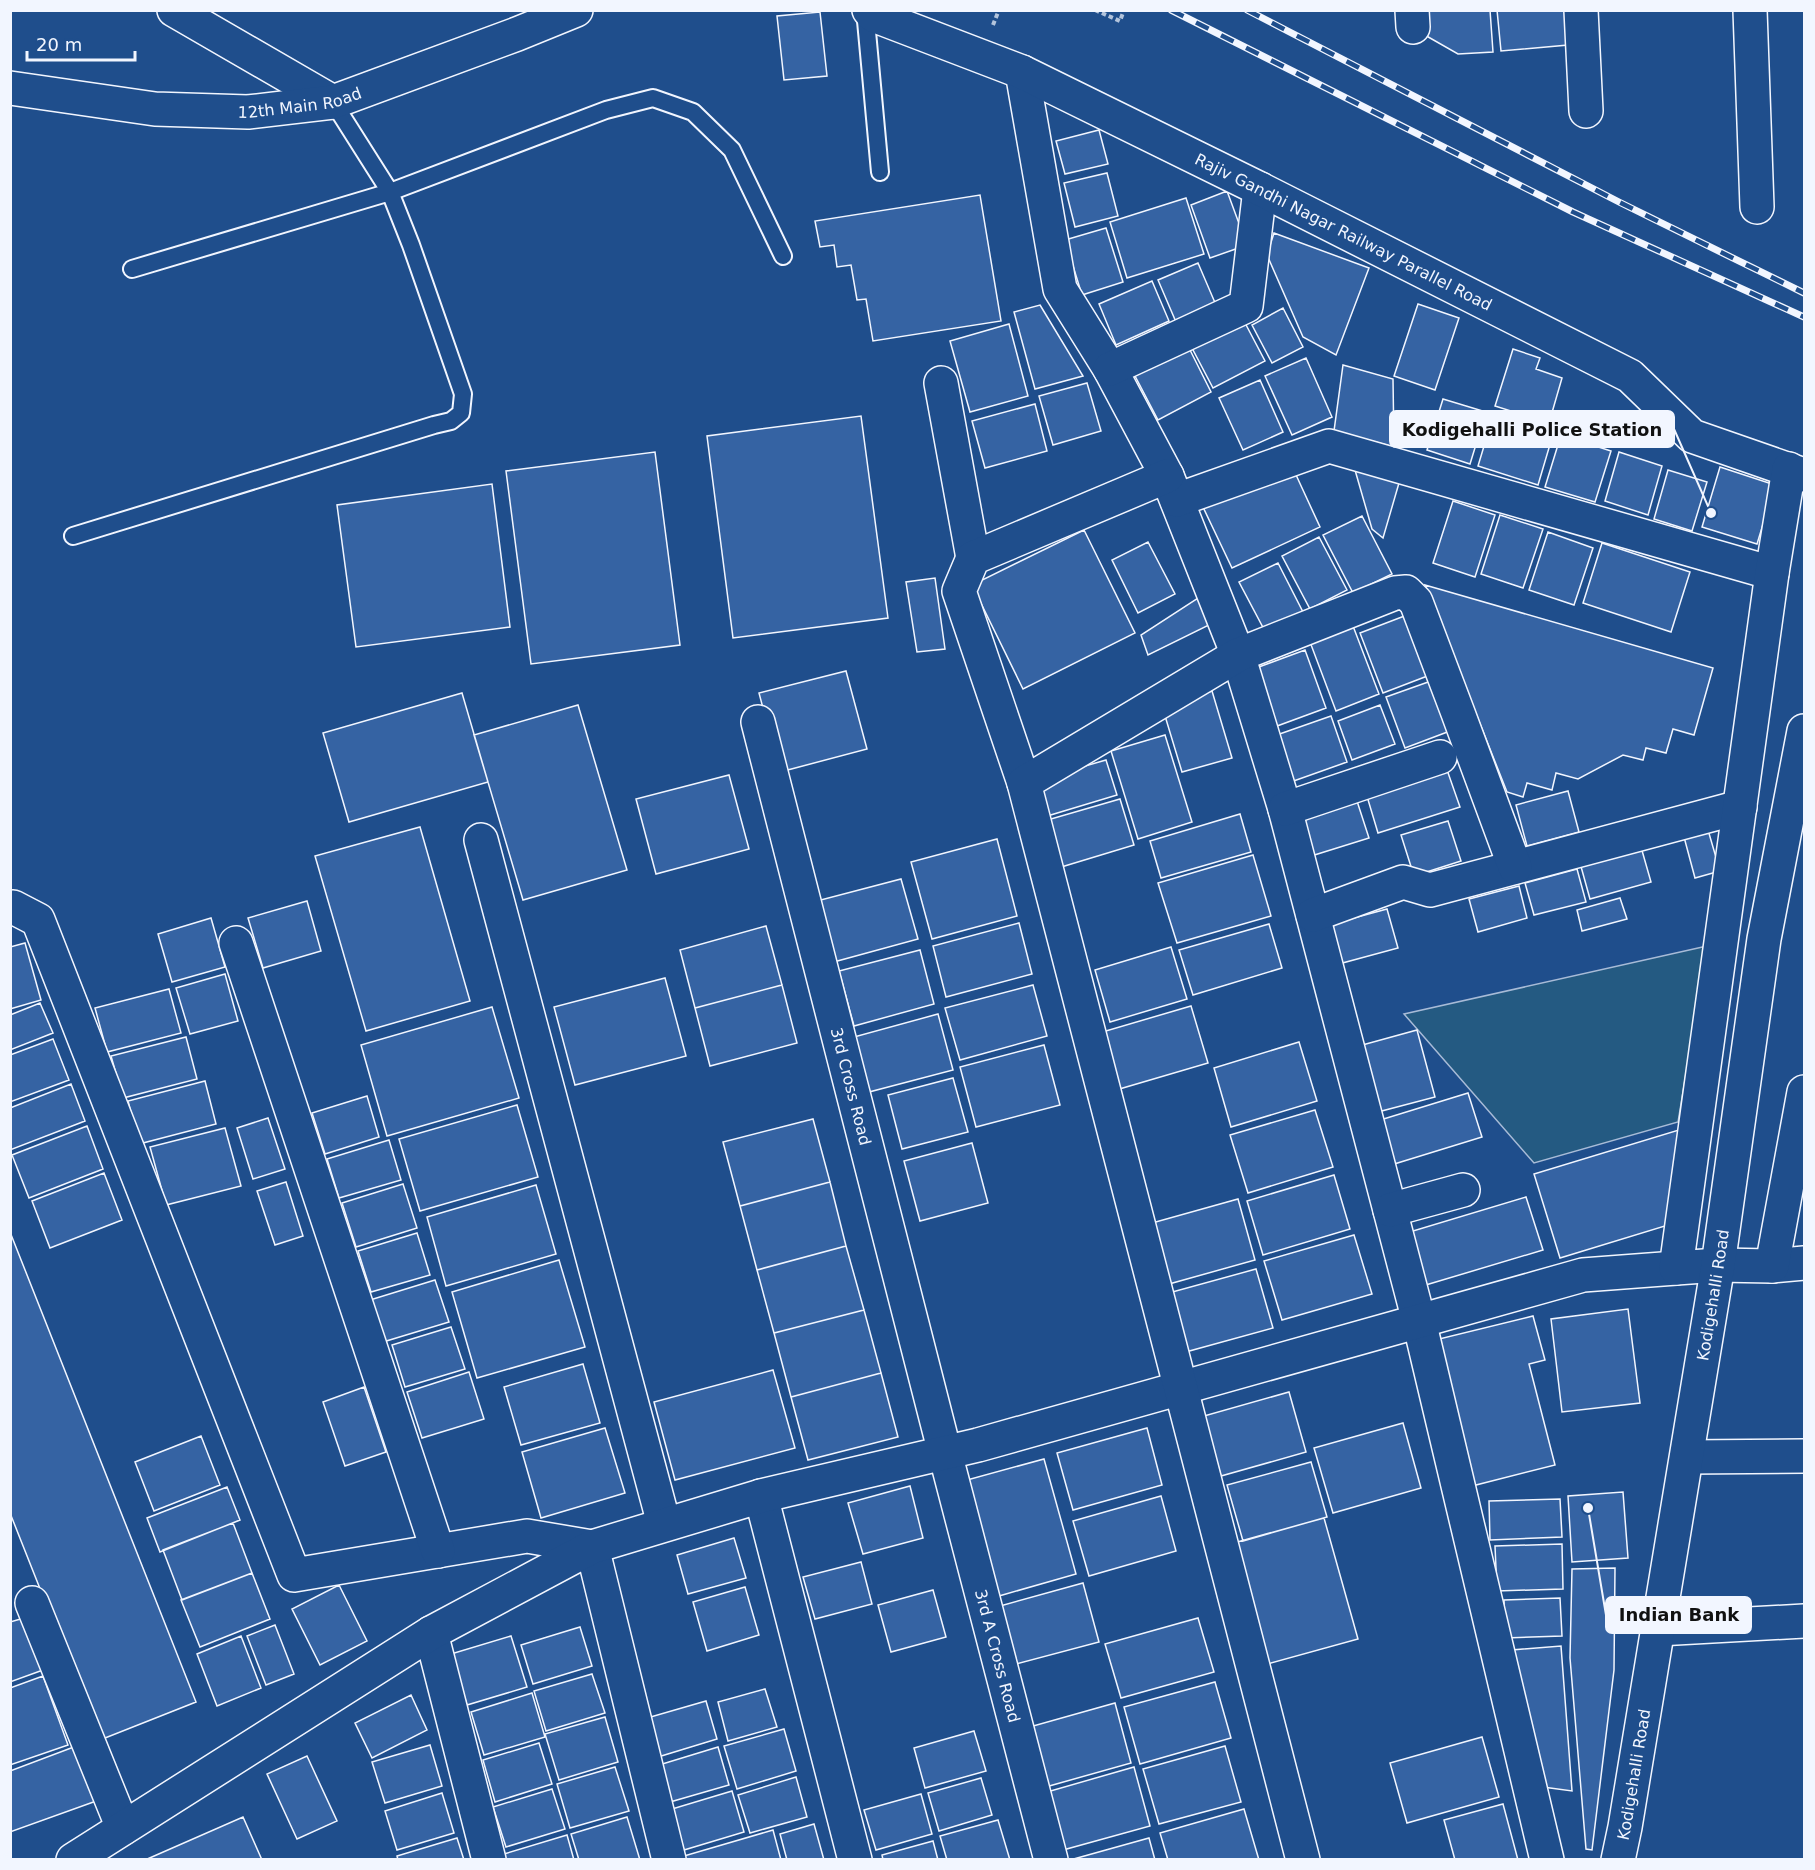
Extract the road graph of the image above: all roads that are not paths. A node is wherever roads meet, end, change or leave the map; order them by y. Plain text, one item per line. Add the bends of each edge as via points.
1 (174, 10) edge
2 (576, 10) edge
3 (867, 10) edge
4 (1581, 10) edge
5 (1750, 10) edge
6 (1022, 72) junction
7 (10, 88) edge
8 (333, 102) junction
9 (1586, 111) dead end
10 (880, 172) dead end
11 (1260, 189) junction
12 (390, 192) junction
13 (1757, 207) dead end
14 (783, 256) dead end
15 (132, 269) dead end
16 (1110, 369) junction
17 (941, 383) dead end
18 (1797, 472) edge
19 (1172, 488) junction
20 (73, 536) dead end
21 (973, 558) junction
22 (1772, 573) junction
23 (1238, 655) junction
24 (758, 722) dead end
25 (1804, 731) edge
26 (1440, 757) dead end
27 (1024, 783) junction
28 (1740, 807) junction
29 (1285, 809) junction
30 (481, 840) dead end
31 (1515, 867) junction
32 (10, 908) edge
33 (1313, 915) junction
34 (236, 943) dead end
35 (1804, 1092) edge
36 (1463, 1190) dead end
37 (1390, 1210) junction
38 (1804, 1263) edge
39 (1718, 1265) junction
40 (1772, 1266) junction
41 (1676, 1268) junction
42 (1419, 1321) junction
43 (1180, 1388) junction
44 (945, 1453) junction
45 (1804, 1456) edge
46 (1687, 1457) junction
47 (761, 1496) junction
48 (664, 1524) junction
49 (592, 1547) junction
50 (438, 1551) junction
51 (32, 1604) dead end
52 (1804, 1621) edge
53 (1658, 1629) junction
54 (430, 1633) junction
55 (123, 1828) junction
56 (73, 1860) edge
57 (489, 1860) edge
58 (669, 1860) edge
59 (855, 1860) edge
60 (1051, 1860) edge
61 (1303, 1860) edge
62 (1547, 1860) edge
63 (1618, 1860) edge

1 - 8 street
2 - 8 street, 12th Main Road
3 - 6 street, Rajiv Gandhi Nagar Railway Parallel Road
3 - 10 lane
4 - 9 street
5 - 13 street
6 - 11 street, Rajiv Gandhi Nagar Railway Parallel Road
6 - 16 street via 1060,289
7 - 8 street, 12th Main Road via 155,109 248,112
8 - 12 lane
11 - 16 street via 1246,306
11 - 18 street, Rajiv Gandhi Nagar Railway Parallel Road via 1630,376 1692,436
12 - 14 lane via 606,110 653,98 693,112 732,150
12 - 15 lane
12 - 20 lane via 463,394 461,413 452,421
16 - 19 street
17 - 21 street
18 - 22 street
19 - 21 street
19 - 22 street via 1329,446
19 - 23 street
21 - 27 street via 959,591
22 - 28 street
23 - 27 street
23 - 29 street
23 - 31 street via 1406,592 1416,602
24 - 44 street, 3rd Cross Road
25 - 39 street, Kodigehalli Road via 1764,939
26 - 29 street
27 - 43 street
28 - 31 street
28 - 41 street
29 - 33 street
30 - 48 street
31 - 33 street via 1430,890 1403,882
32 - 50 street via 38,920 294,1575
33 - 37 street
34 - 50 street
35 - 40 street
36 - 37 street
37 - 42 street
38 - 40 street
39 - 40 street
39 - 41 street
39 - 46 street, Kodigehalli Road
41 - 42 street via 1583,1275
42 - 43 street
42 - 62 street
43 - 44 street
43 - 61 street
44 - 47 street
44 - 60 street, 3rd A Cross Road
45 - 46 street
46 - 53 street, Kodigehalli Road
47 - 48 street
47 - 59 street
48 - 49 street
49 - 50 street via 527,1536
49 - 54 street
49 - 58 street
51 - 55 street
52 - 53 street
53 - 63 street, Kodigehalli Road
54 - 55 street
54 - 57 street
55 - 56 street

